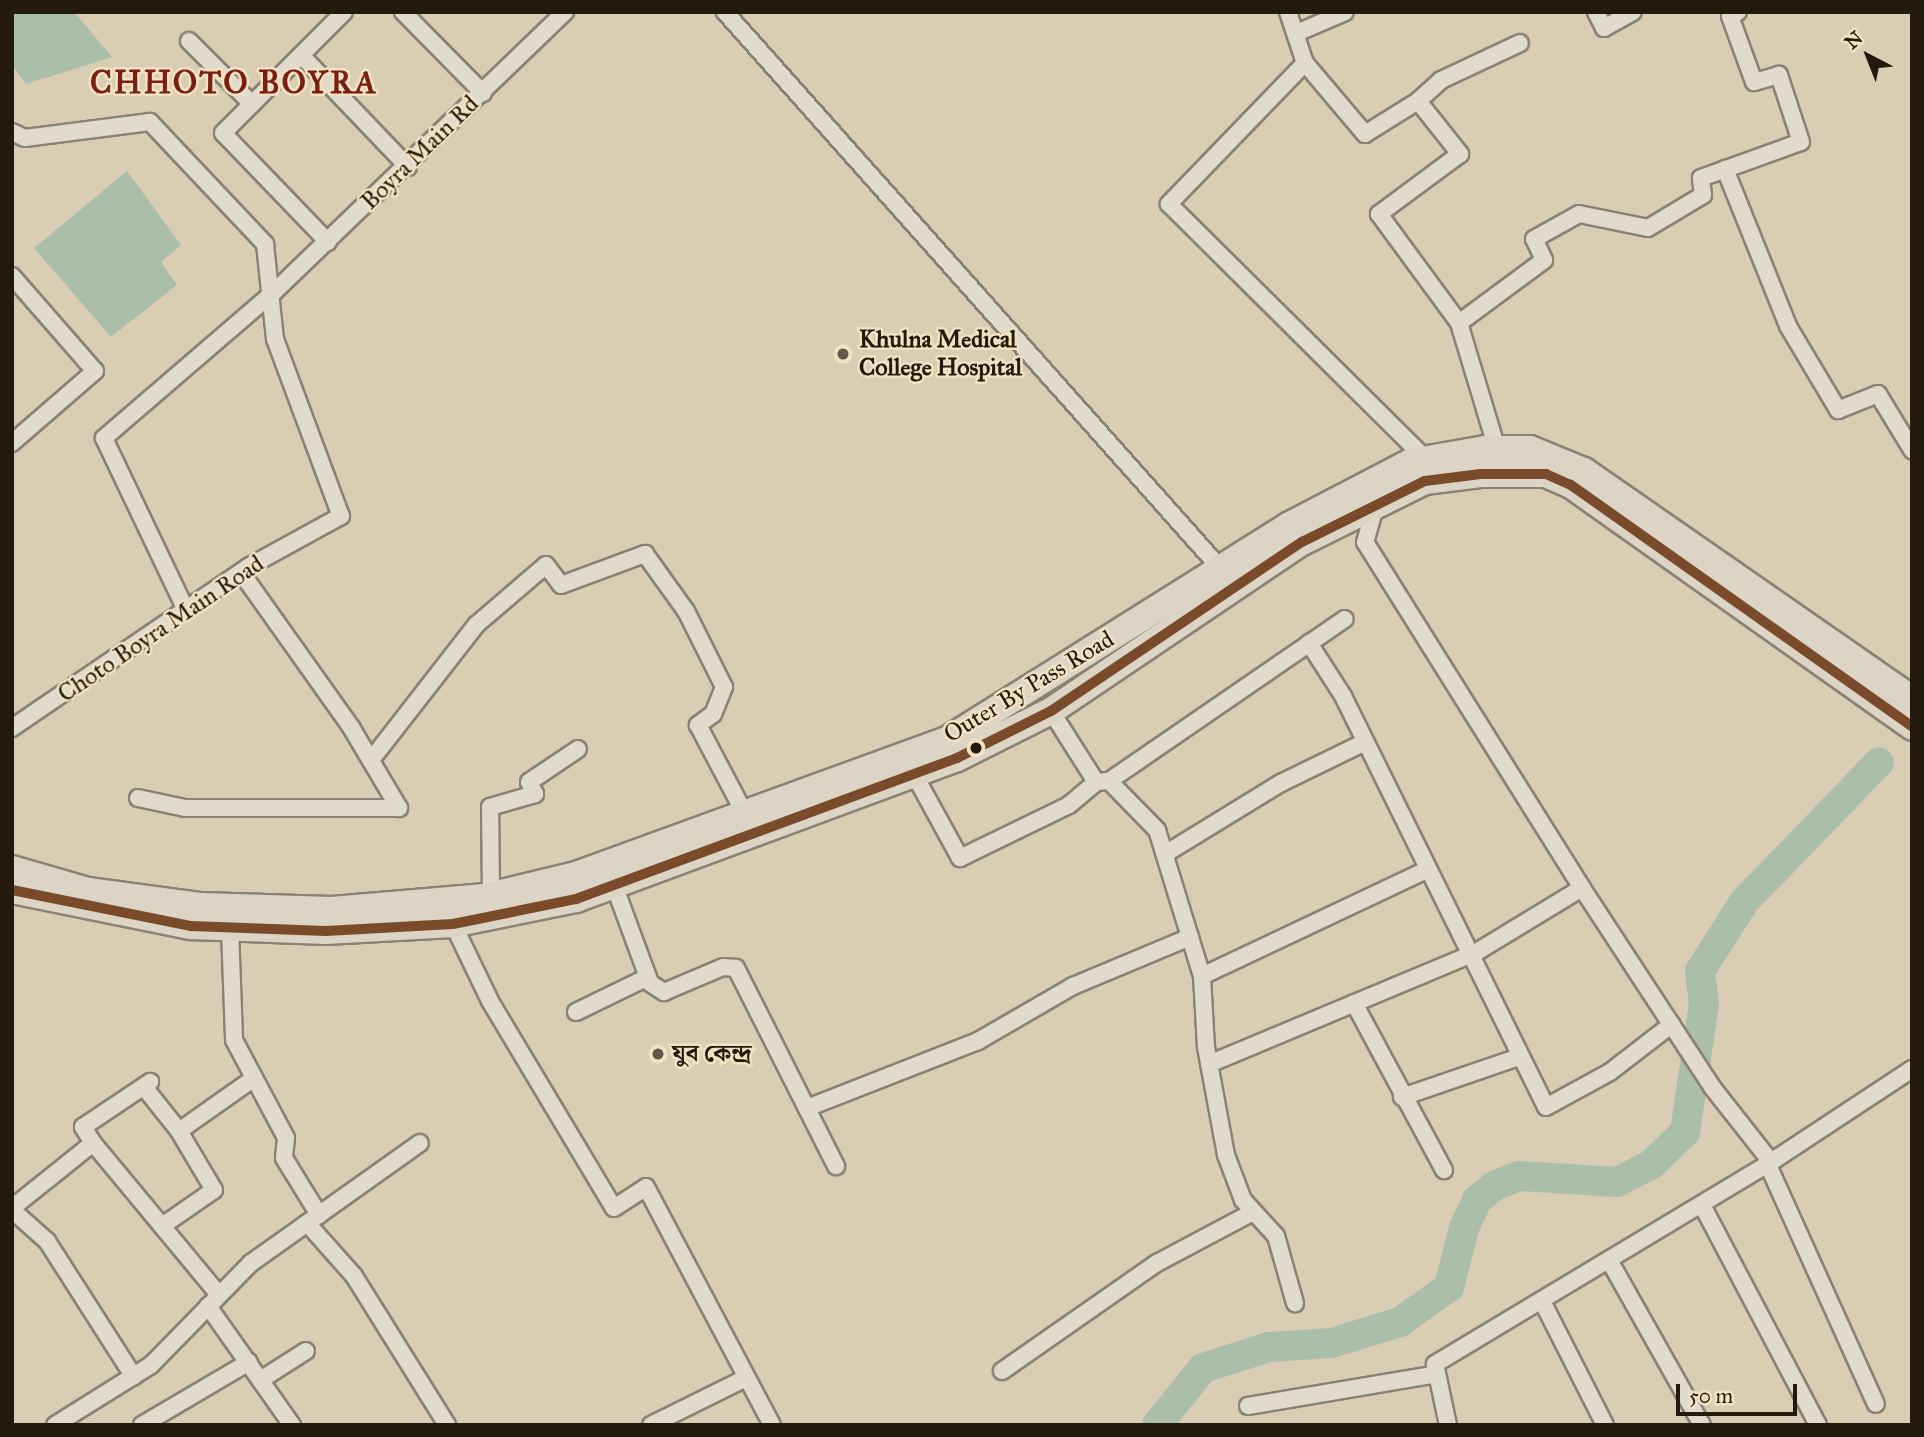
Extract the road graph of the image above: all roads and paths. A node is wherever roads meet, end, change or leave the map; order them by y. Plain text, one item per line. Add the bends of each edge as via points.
1 (344, 12) edge
2 (403, 12) edge
3 (565, 12) edge
4 (725, 12) edge
5 (1288, 12) edge
6 (1345, 12) edge
7 (1596, 12) edge
8 (1633, 12) edge
9 (1738, 12) edge
10 (1299, 32) junction
11 (189, 41) dead end
12 (1520, 43) dead end
13 (301, 55) junction
14 (1304, 62) junction
15 (483, 93) junction
16 (1418, 102) junction
17 (252, 104) junction
18 (12, 132) edge
19 (408, 167) junction
20 (1725, 169) junction
21 (328, 242) junction
22 (12, 276) edge
23 (274, 292) junction
24 (1458, 323) junction
25 (12, 443) edge
26 (1497, 449) junction
27 (1912, 450) edge
28 (1426, 459) junction
29 (1376, 504) junction
30 (1222, 569) junction
31 (240, 572) junction
32 (185, 608) junction
33 (1345, 620) dead end
34 (1309, 643) junction
35 (1912, 699) edge
36 (1051, 711) junction
37 (1912, 726) edge
38 (12, 728) edge
39 (1365, 742) junction
40 (578, 749) dead end
41 (371, 760) junction
42 (914, 774) junction
43 (1103, 782) junction
44 (138, 798) dead end
45 (746, 814) junction
46 (1165, 854) junction
47 (12, 869) edge
48 (1428, 869) junction
49 (614, 885) junction
50 (1582, 888) junction
51 (12, 890) edge
52 (491, 896) junction
53 (453, 924) junction
54 (229, 929) junction
55 (1190, 937) junction
56 (1468, 952) junction
57 (1202, 976) junction
58 (648, 977) junction
59 (1354, 1003) junction
60 (576, 1013) dead end
61 (1671, 1024) junction
62 (1519, 1058) junction
63 (1209, 1064) junction
64 (1912, 1069) edge
65 (254, 1078) junction
66 (1402, 1097) junction
67 (807, 1108) junction
68 (178, 1131) junction
69 (93, 1143) junction
70 (420, 1143) dead end
71 (1769, 1164) junction
72 (836, 1166) dead end
73 (1444, 1170) dead end
74 (1702, 1205) junction
75 (12, 1209) edge
76 (1253, 1212) junction
77 (313, 1219) junction
78 (162, 1226) junction
79 (1609, 1260) junction
80 (214, 1301) junction
81 (1542, 1301) junction
82 (1295, 1303) dead end
83 (306, 1351) dead end
84 (249, 1362) junction
85 (1002, 1371) dead end
86 (1432, 1375) junction
87 (134, 1377) junction
88 (746, 1378) junction
89 (262, 1379) junction
90 (1876, 1404) dead end
91 (1248, 1406) dead end
92 (55, 1425) edge
93 (142, 1425) edge
94 (292, 1425) edge
95 (447, 1425) edge
96 (651, 1425) edge
97 (772, 1425) edge
98 (1448, 1425) edge
99 (1605, 1425) edge
100 (1702, 1425) edge
101 (1818, 1425) edge

1 - 13 street
2 - 15 street
3 - 15 street, Boyra Main Rd
4 - 30 street
5 - 10 street
6 - 10 street
7 - 8 street via 1604,28
9 - 20 street via 1730,16 1754,82 1779,75 1801,142
10 - 14 street
11 - 17 street
12 - 16 street via 1441,80
13 - 17 street
13 - 19 street
14 - 16 street via 1365,135
14 - 28 street via 1169,205
15 - 19 street, Boyra Main Rd
16 - 24 street via 1460,154 1379,214
17 - 21 street via 223,133
18 - 23 street, Choto Boyra Main Road via 25,138 150,122 265,244
19 - 21 street, Boyra Main Rd
20 - 24 street via 1701,178 1703,195 1648,228 1579,214 1534,239 1544,260
20 - 27 street via 1788,326 1838,410 1878,394
21 - 23 street, Boyra Main Rd
22 - 25 street via 95,372
23 - 31 street, Choto Boyra Main Road via 275,339 341,519
23 - 32 street, Boyra Main Rd via 104,438
24 - 26 street via 1488,402
26 - 28 main road, Outer By Pass Road
26 - 35 main road, Outer By Pass Road via 1530,449 1584,471
28 - 30 main road, Outer By Pass Road via 1288,526
29 - 36 main road, Outer By Pass Road via 1302,542
29 - 37 main road, Outer By Pass Road via 1425,481 1546,474 1571,485
29 - 50 street via 1364,542
30 - 45 main road, Outer By Pass Road via 947,740
31 - 32 street, Choto Boyra Main Road
31 - 41 street
32 - 38 street, Choto Boyra Main Road
33 - 34 street
34 - 39 street
34 - 43 street
36 - 42 main road, Outer By Pass Road
36 - 43 street
39 - 46 street via 1281,783
39 - 48 street
40 - 52 street via 529,782 535,794 490,807
41 - 44 street via 399,808 185,808
41 - 45 street via 476,625 546,565 561,585 645,554 686,611 724,687 713,714 698,725
42 - 43 street via 960,859 1069,805
42 - 49 main road, Outer By Pass Road
43 - 46 street via 1157,830
45 - 52 main road, Outer By Pass Road via 576,875
46 - 55 street
47 - 52 main road, Outer By Pass Road via 88,891 201,906 332,910
48 - 56 street
48 - 57 street
49 - 53 main road, Outer By Pass Road
49 - 58 street
50 - 56 street via 1475,953
50 - 61 street
51 - 54 main road, Outer By Pass Road via 78,908
53 - 54 main road, Outer By Pass Road
53 - 88 street via 490,1001 614,1208 646,1187
54 - 65 street via 234,1040
55 - 57 street
55 - 67 street via 1073,986 978,1041
56 - 59 street
56 - 62 street
57 - 63 street
58 - 60 street
58 - 67 street via 664,992 723,967 736,968
59 - 63 street
59 - 66 street
61 - 62 street via 1610,1072 1546,1107
61 - 71 street
62 - 66 street
63 - 76 street via 1226,1155
64 - 71 street
65 - 68 street
65 - 77 street via 286,1138 284,1158
66 - 73 street
67 - 72 street
68 - 69 street via 148,1084 83,1127
68 - 78 street via 214,1190
69 - 75 street
69 - 78 street
70 - 77 street
71 - 74 street
71 - 90 street
74 - 79 street
74 - 101 street
75 - 87 street via 47,1241
76 - 82 street via 1276,1236
76 - 85 street via 1157,1263
77 - 80 street
77 - 95 street
78 - 80 street
79 - 81 street
79 - 100 street
80 - 84 street
80 - 87 street
81 - 86 street via 1435,1364
81 - 99 street
83 - 89 street
84 - 89 street
84 - 93 street
86 - 91 street
86 - 98 street
87 - 92 street
88 - 96 street
88 - 97 street
89 - 94 street

